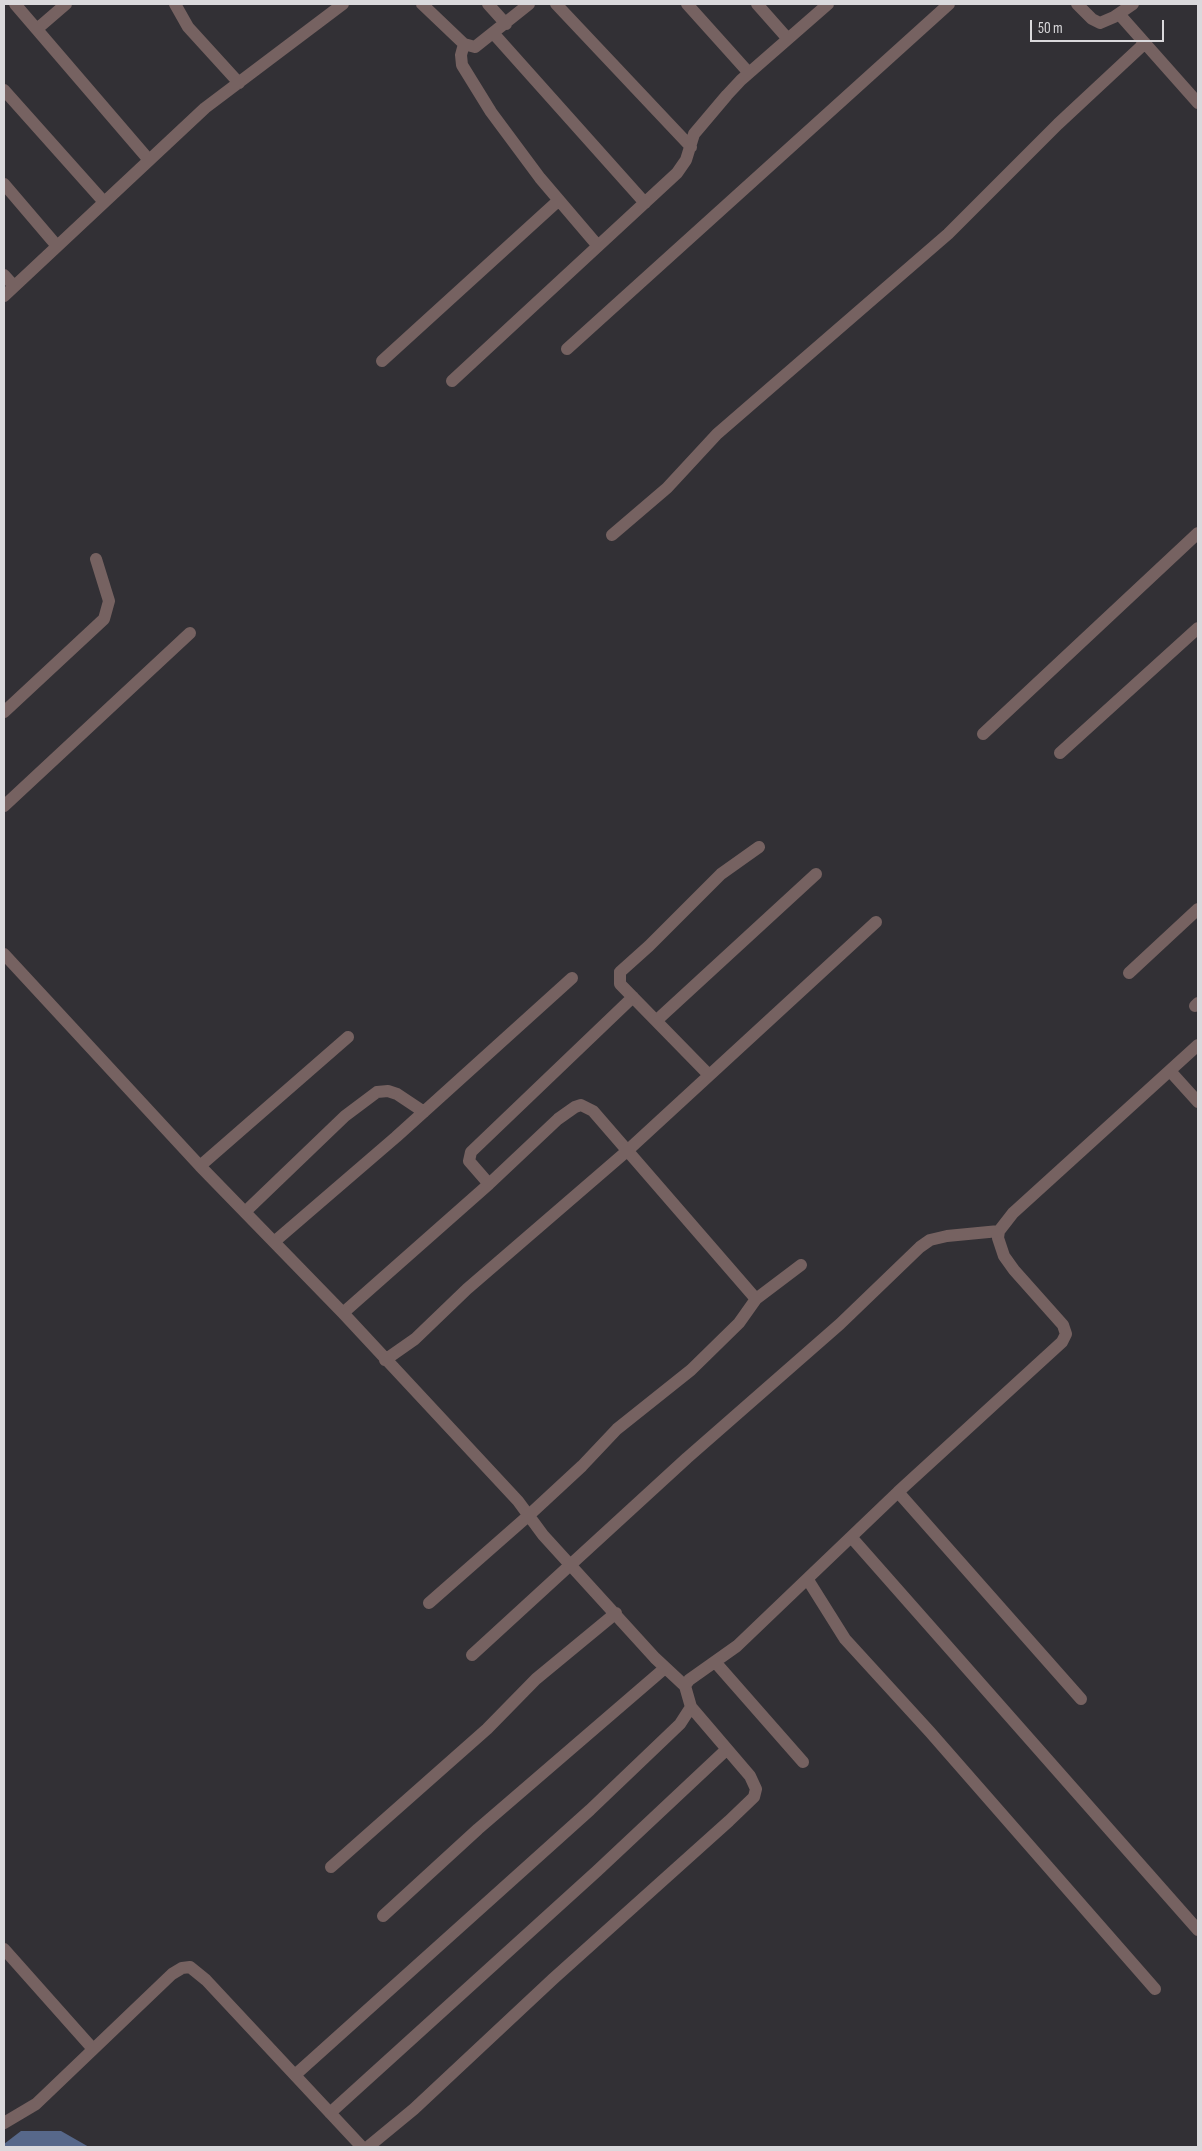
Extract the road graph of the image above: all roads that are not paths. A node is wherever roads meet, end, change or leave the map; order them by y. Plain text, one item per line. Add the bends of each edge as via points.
1 (15, 4) edge
2 (66, 4) edge
3 (175, 4) edge
4 (343, 4) edge
5 (422, 4) edge
6 (488, 4) edge
7 (529, 4) edge
8 (556, 4) edge
9 (687, 4) edge
10 (757, 4) edge
11 (828, 4) edge
12 (949, 4) edge
13 (1078, 4) edge
14 (1133, 4) edge
15 (1119, 14) junction
16 (506, 24) junction
17 (37, 29) junction
18 (494, 34) junction
19 (788, 39) junction
20 (1145, 43) junction
21 (464, 44) junction
22 (749, 73) junction
23 (239, 83) junction
24 (4, 90) edge
25 (1198, 103) edge
26 (691, 147) junction
27 (150, 160) junction
28 (4, 184) edge
29 (558, 200) junction
30 (104, 202) junction
31 (645, 203) junction
32 (57, 246) junction
33 (598, 246) junction
34 (4, 275) edge
35 (14, 286) junction
36 (4, 296) edge
37 (567, 349) dead end
38 (382, 362) dead end
39 (452, 382) dead end
40 (1198, 534) edge
41 (612, 535) dead end
42 (96, 559) dead end
43 (1198, 628) edge
44 (190, 634) dead end
45 (4, 712) edge
46 (983, 734) dead end
47 (1060, 753) dead end
48 (4, 806) edge
49 (759, 847) dead end
50 (816, 874) dead end
51 (1198, 909) edge
52 (876, 922) dead end
53 (4, 954) edge
54 (1129, 973) dead end
55 (572, 978) dead end
56 (633, 997) junction
57 (656, 1021) junction
58 (348, 1037) dead end
59 (1198, 1045) edge
60 (1170, 1070) junction
61 (709, 1075) junction
62 (1198, 1102) edge
63 (424, 1112) junction
64 (627, 1150) junction
65 (200, 1166) junction
66 (488, 1184) junction
67 (245, 1212) junction
68 (999, 1231) junction
69 (274, 1242) junction
70 (801, 1265) dead end
71 (756, 1298) junction
72 (343, 1314) junction
73 (385, 1360) junction
74 (898, 1492) junction
75 (528, 1516) junction
76 (852, 1538) junction
77 (570, 1564) junction
78 (808, 1580) junction
79 (429, 1604) dead end
80 (616, 1613) junction
81 (472, 1654) dead end
82 (716, 1663) junction
83 (665, 1668) junction
84 (685, 1686) junction
85 (1081, 1699) dead end
86 (691, 1707) junction
87 (726, 1750) junction
88 (803, 1762) dead end
89 (331, 1866) dead end
90 (383, 1916) dead end
91 (1198, 1930) edge
92 (4, 1949) edge
93 (1155, 1989) dead end
94 (93, 2048) junction
95 (295, 2075) junction
96 (330, 2113) junction
97 (4, 2123) edge
98 (362, 2147) edge
99 (368, 2147) edge

1 - 17 street
2 - 17 street
3 - 23 street via 188,27
4 - 23 street
5 - 21 street
6 - 16 street
7 - 16 street
8 - 26 street
9 - 22 street
10 - 19 street
11 - 19 street
12 - 37 street
13 - 15 street via 1100,23
14 - 15 street
15 - 20 street
16 - 18 street
17 - 27 street
18 - 21 street via 475,47
18 - 31 street
19 - 22 street
20 - 25 street
20 - 41 street via 948,234 717,434 667,488
21 - 29 street via 462,65 468,77
22 - 26 street via 694,134
23 - 27 street via 205,108
24 - 30 street
26 - 31 street via 676,173
27 - 30 street
28 - 32 street
29 - 33 street
29 - 38 street
30 - 32 street
31 - 33 street
32 - 35 street
33 - 39 street
34 - 35 street
35 - 36 street
40 - 46 street
42 - 45 street via 109,601 104,620
43 - 47 street
44 - 48 street
49 - 56 street via 721,874 620,972 620,984
50 - 57 street
51 - 54 street
52 - 61 street
53 - 65 street
55 - 63 street
56 - 57 street
56 - 66 street via 472,1152 469,1161
57 - 61 street
58 - 65 street
59 - 60 street
60 - 62 street
60 - 68 street via 1013,1213
61 - 64 street
63 - 67 street via 397,1094 377,1092 345,1116
63 - 69 street
64 - 66 street via 593,1111 581,1105 567,1112
64 - 71 street
64 - 73 street via 467,1289 415,1339
65 - 67 street
66 - 72 street
67 - 69 street
68 - 74 street via 1004,1256 1063,1325 1066,1334 1058,1348 1013,1385
68 - 77 street via 937,1238 920,1246 840,1324
69 - 72 street
70 - 71 street
71 - 75 street via 739,1322 691,1370 617,1428
72 - 73 street
73 - 75 street via 518,1501
74 - 76 street
74 - 85 street
75 - 77 street
75 - 79 street
76 - 78 street
76 - 91 street
77 - 80 street
77 - 81 street
78 - 82 street
78 - 93 street via 845,1639
80 - 83 street
80 - 89 street via 536,1679 487,1729
82 - 84 street
82 - 88 street
83 - 84 street
83 - 90 street via 486,1822
84 - 86 street
86 - 87 street
86 - 95 street via 680,1724 590,1810
87 - 96 street
87 - 99 street via 754,1783 756,1789 748,1804 553,1978 414,2109
92 - 94 street
94 - 95 street via 172,1974 190,1967
94 - 97 street via 36,2104
95 - 96 street
96 - 98 street

